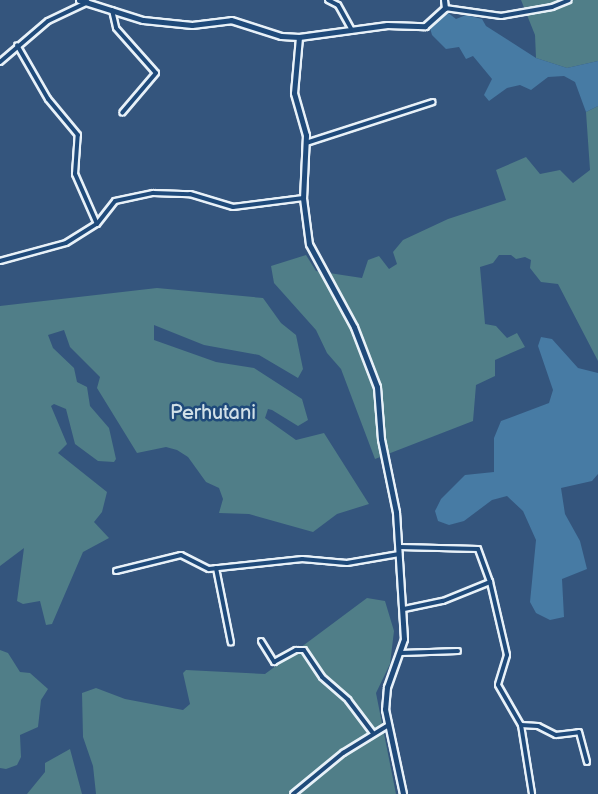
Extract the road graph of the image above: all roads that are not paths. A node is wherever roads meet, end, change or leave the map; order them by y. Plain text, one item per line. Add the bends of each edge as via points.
1 (79, 0) edge
2 (328, 0) edge
3 (444, 0) edge
4 (569, 0) edge
5 (88, 2) junction
6 (445, 9) junction
7 (112, 10) junction
8 (352, 30) junction
9 (299, 37) junction
10 (17, 45) junction
11 (0, 62) edge
12 (433, 102) dead end
13 (122, 113) dead end
14 (306, 143) junction
15 (303, 198) junction
16 (97, 224) junction
17 (0, 261) edge
18 (400, 547) junction
19 (400, 554) junction
20 (216, 568) junction
21 (116, 571) dead end
22 (490, 582) junction
23 (404, 609) junction
24 (261, 641) dead end
25 (231, 643) dead end
26 (458, 651) dead end
27 (400, 653) junction
28 (521, 725) junction
29 (387, 726) junction
30 (373, 733) junction
31 (587, 762) dead end
32 (293, 794) edge
33 (402, 794) edge
34 (532, 794) edge

1 - 5 main road
2 - 8 street via 338,5
3 - 6 main road
4 - 6 street via 501,16
5 - 7 main road
5 - 10 street via 48,21
6 - 8 main road via 425,26 387,25
7 - 9 main road via 180,25 231,20 274,34
7 - 13 street via 116,28 156,73
8 - 9 main road
9 - 14 main road via 294,93
10 - 11 street
10 - 16 street via 48,99 78,135 75,174
12 - 14 street
14 - 15 main road
15 - 16 street via 233,207 190,194 153,193 115,201
15 - 18 main road via 310,249 354,327 377,387 381,439
16 - 17 street via 66,243
18 - 19 main road
18 - 22 street via 476,547
19 - 20 street via 347,563 302,559
19 - 23 main road
20 - 21 street via 203,568 181,555
20 - 25 street
22 - 23 street via 443,601
22 - 28 street via 507,655 498,685
23 - 27 main road
24 - 30 street via 274,662 304,650 322,677 348,700
26 - 27 street
27 - 29 main road via 385,697
28 - 31 street via 538,726 556,735 579,732
28 - 34 street
29 - 30 street
29 - 33 main road
30 - 32 street

